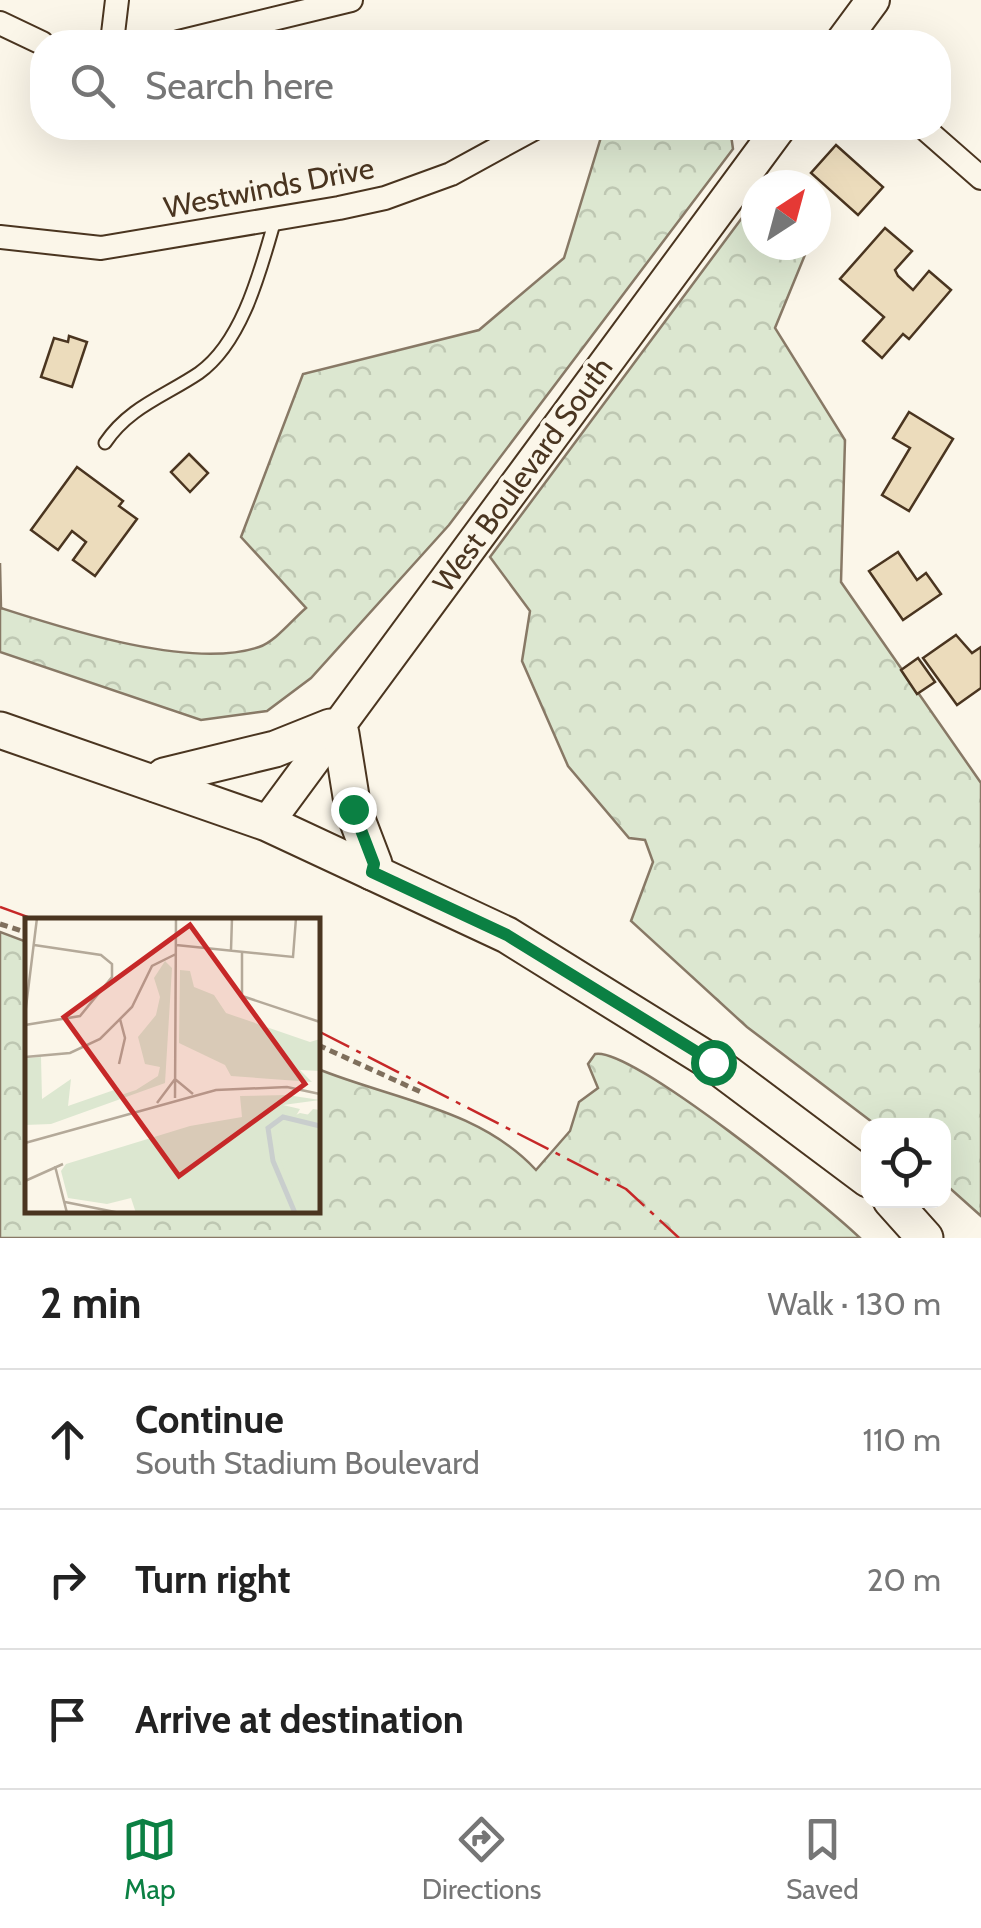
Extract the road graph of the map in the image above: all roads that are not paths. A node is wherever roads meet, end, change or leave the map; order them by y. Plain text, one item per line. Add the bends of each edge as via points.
1 (116, 0) edge
2 (351, 0) edge
3 (873, 0) edge
4 (0, 23) edge
5 (113, 30) edge
6 (228, 30) edge
7 (851, 30) edge
8 (30, 37) edge
9 (513, 140) edge
10 (770, 140) edge
11 (938, 140) edge
12 (981, 178) edge
13 (276, 220) junction
14 (0, 237) edge
15 (105, 443) dead end
16 (336, 729) junction
17 (0, 730) edge
18 (156, 784) junction
19 (267, 822) junction
20 (372, 872) junction
21 (861, 1174) edge
22 (898, 1208) edge
23 (925, 1238) edge

1 - 5 street
2 - 6 street
3 - 7 main road
4 - 8 street
9 - 13 street, Westwinds Drive via 451,174 385,198
10 - 16 main road, West Boulevard South
11 - 12 street
13 - 14 street, Westwinds Drive via 101,248
13 - 15 lane via 232,332 203,370 138,408
16 - 18 main road via 164,776
16 - 19 main road, West Boulevard South
16 - 20 main road
17 - 18 main road
18 - 19 main road
19 - 20 main road
20 - 21 main road via 539,954 713,1062
22 - 23 main road

